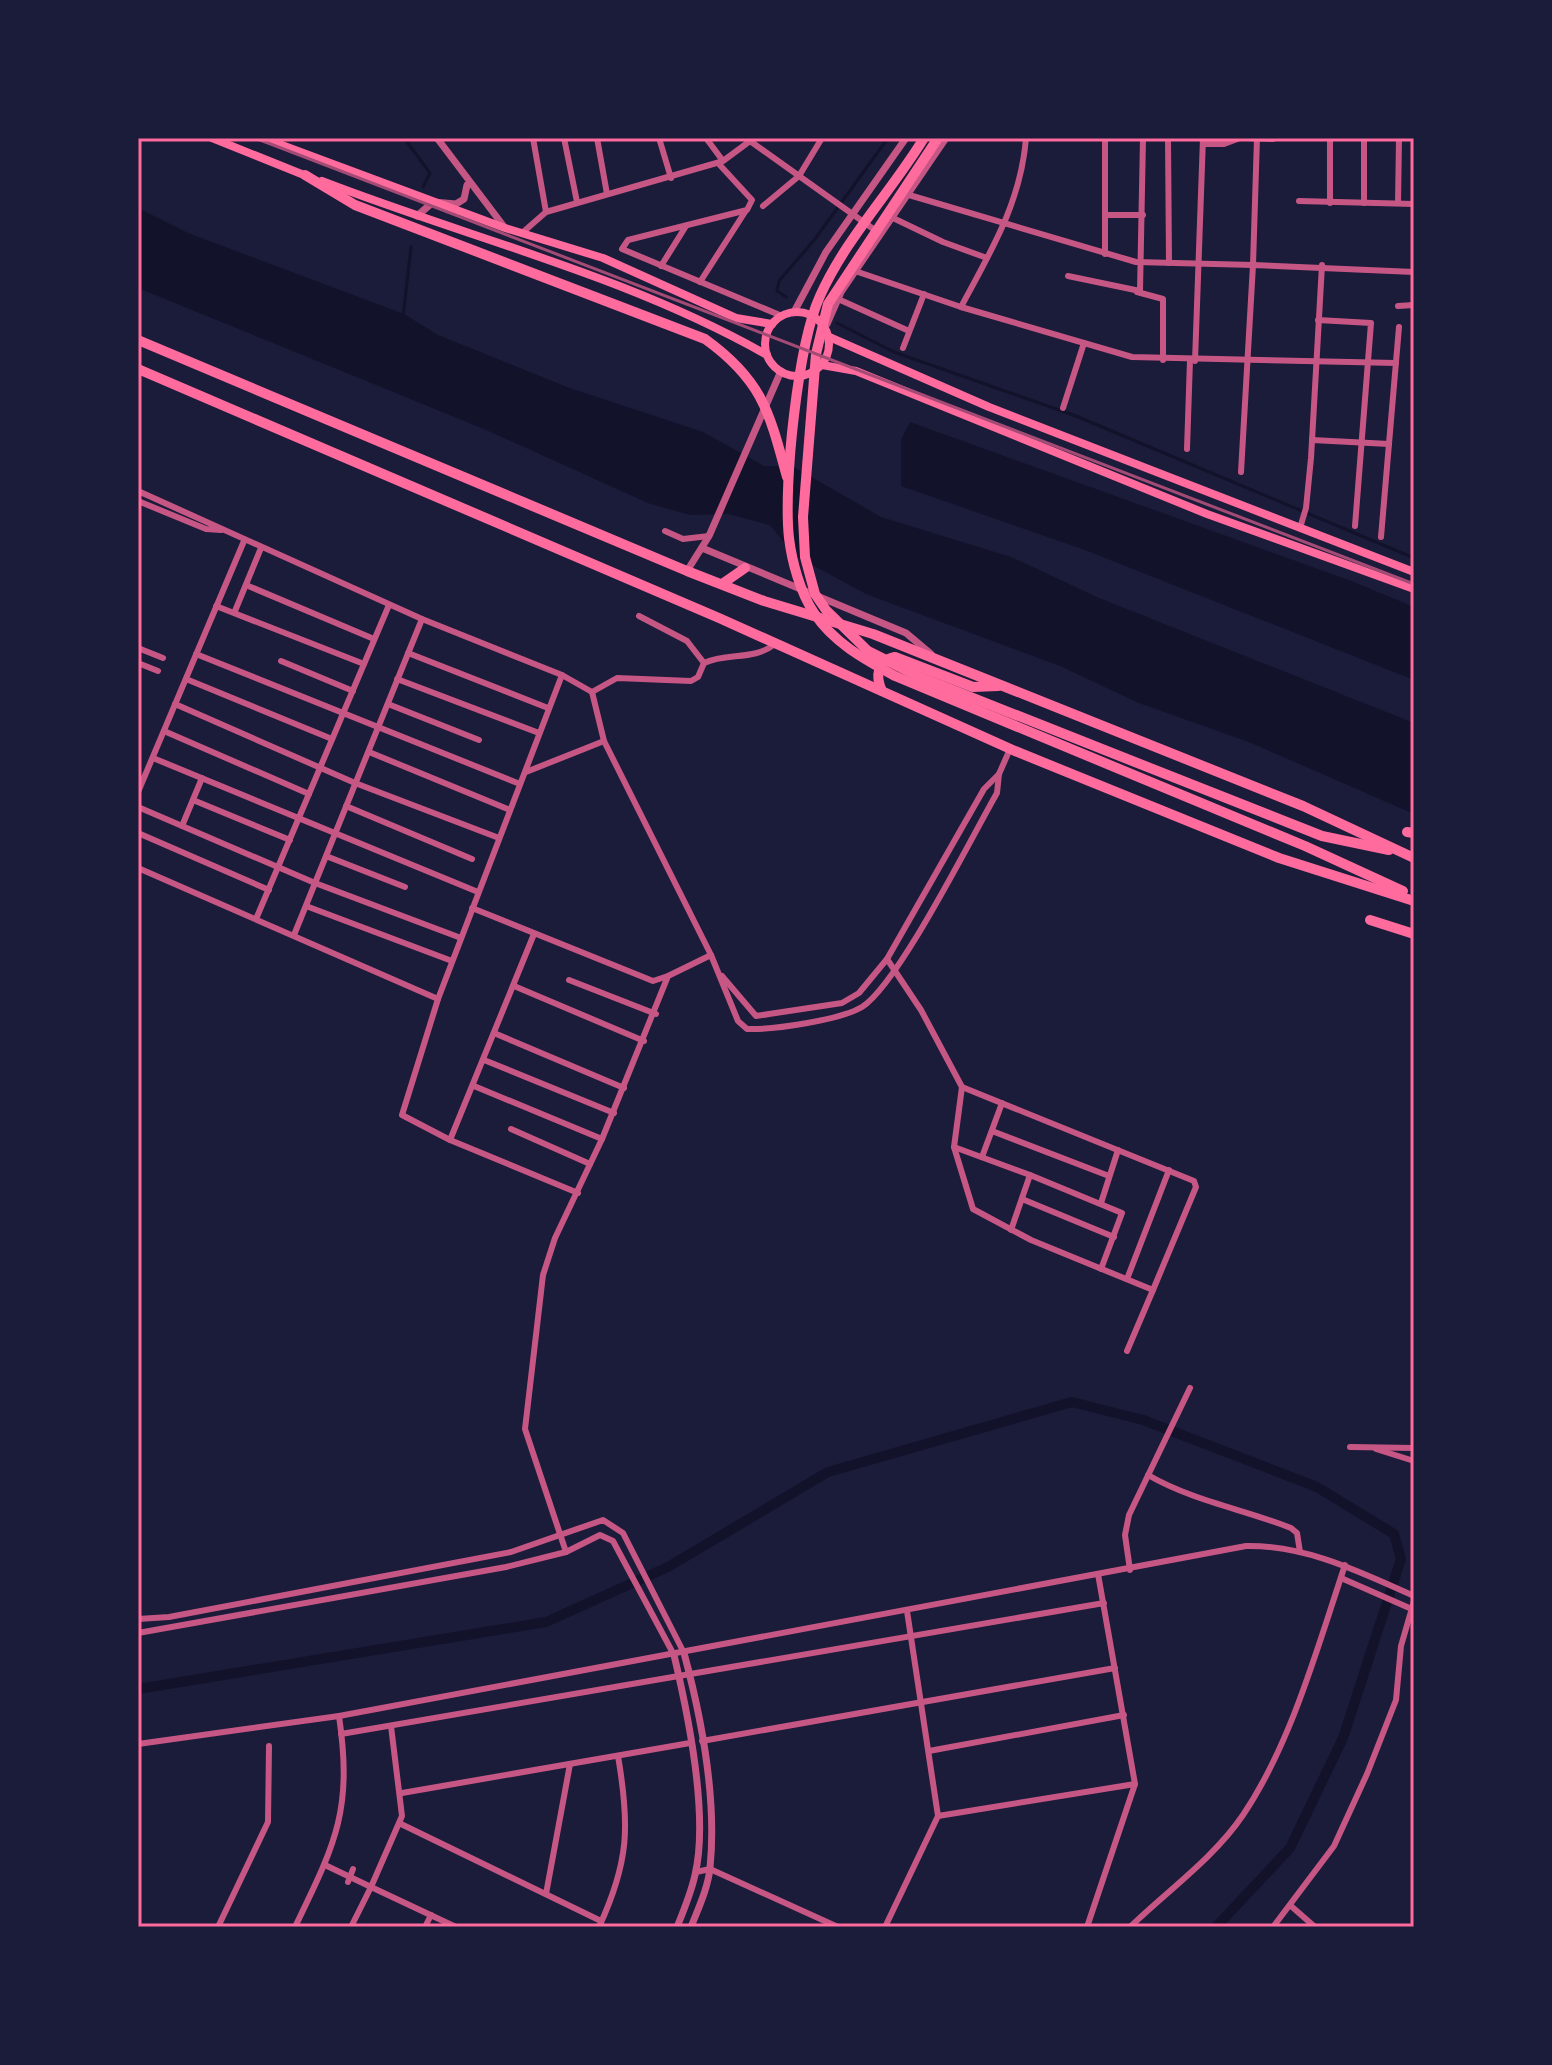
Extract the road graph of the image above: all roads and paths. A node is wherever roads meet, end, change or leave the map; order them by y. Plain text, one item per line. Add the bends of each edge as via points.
1 (212, 138) edge
2 (263, 138) edge
3 (437, 138) edge
4 (533, 138) edge
5 (564, 138) edge
6 (597, 138) edge
7 (659, 138) edge
8 (706, 138) edge
9 (822, 138) edge
10 (906, 138) edge
11 (924, 138) edge
12 (938, 138) edge
13 (946, 138) edge
14 (1026, 138) edge
15 (1105, 138) edge
16 (1143, 138) edge
17 (1168, 138) edge
18 (1240, 138) edge
19 (1247, 138) edge
20 (1257, 138) edge
21 (1330, 138) edge
22 (1364, 138) edge
23 (1399, 138) edge
24 (1273, 139) edge
25 (751, 140) edge
26 (1203, 141) edge
27 (720, 162) junction
28 (305, 175) junction
29 (799, 176) junction
30 (671, 178) junction
31 (467, 181) junction
32 (607, 194) junction
33 (909, 195) junction
34 (1299, 201) dead end
35 (433, 202) junction
36 (577, 202) junction
37 (1330, 203) junction
38 (1364, 203) junction
39 (1398, 203) junction
40 (1414, 204) edge
41 (763, 206) dead end
42 (546, 212) junction
43 (745, 212) junction
44 (850, 212) junction
45 (1105, 215) junction
46 (1143, 215) junction
47 (417, 216) junction
48 (893, 218) junction
49 (1006, 224) junction
50 (686, 226) junction
51 (505, 228) junction
52 (522, 233) junction
53 (882, 235) junction
54 (1105, 254) junction
55 (987, 258) junction
56 (1142, 263) junction
57 (1169, 263) junction
58 (1200, 263) junction
59 (1253, 265) junction
60 (1322, 265) junction
61 (661, 266) junction
62 (858, 272) junction
63 (1414, 272) edge
64 (1068, 276) dead end
65 (700, 282) junction
66 (1137, 292) junction
67 (924, 294) junction
68 (838, 299) junction
69 (1414, 305) edge
70 (1398, 306) dead end
71 (961, 307) junction
72 (794, 312) junction
73 (782, 316) junction
74 (1318, 320) junction
75 (772, 324) junction
76 (1399, 327) dead end
77 (909, 331) junction
78 (826, 332) junction
79 (138, 340) edge
80 (1084, 343) junction
81 (903, 348) dead end
82 (767, 355) junction
83 (1163, 360) junction
84 (1193, 360) junction
85 (1247, 362) junction
86 (1315, 363) junction
87 (1368, 363) junction
88 (1396, 363) junction
89 (822, 365) junction
90 (138, 369) edge
91 (781, 371) junction
92 (1063, 408) dead end
93 (1312, 440) junction
94 (1364, 443) junction
95 (1389, 444) junction
96 (1187, 449) dead end
97 (1241, 472) dead end
98 (789, 482) junction
99 (138, 491) edge
100 (138, 501) edge
101 (1355, 526) dead end
102 (1299, 529) junction
103 (221, 530) junction
104 (665, 531) dead end
105 (709, 536) junction
106 (1381, 537) dead end
107 (244, 541) junction
108 (261, 548) junction
109 (702, 548) junction
110 (745, 568) junction
111 (687, 571) junction
112 (1414, 572) edge
113 (722, 584) junction
114 (246, 585) junction
115 (1414, 589) edge
116 (389, 605) junction
117 (216, 606) junction
118 (235, 611) junction
119 (639, 616) dead end
120 (422, 619) junction
121 (374, 639) junction
122 (775, 644) junction
123 (138, 648) edge
124 (408, 653) junction
125 (196, 654) junction
126 (163, 658) dead end
127 (281, 661) dead end
128 (940, 661) junction
129 (138, 663) edge
130 (704, 663) junction
131 (364, 664) junction
132 (158, 671) dead end
133 (562, 675) junction
134 (186, 679) junction
135 (397, 679) junction
136 (1004, 686) junction
137 (353, 691) junction
138 (882, 691) junction
139 (592, 692) junction
140 (175, 704) junction
141 (388, 704) junction
142 (548, 708) junction
143 (344, 712) junction
144 (378, 728) junction
145 (164, 731) junction
146 (539, 733) junction
147 (332, 739) junction
148 (479, 740) dead end
149 (604, 741) junction
150 (1010, 749) junction
151 (369, 752) junction
152 (153, 758) junction
153 (320, 768) junction
154 (525, 773) junction
155 (999, 774) junction
156 (202, 778) junction
157 (355, 783) junction
158 (520, 784) junction
159 (138, 792) edge
160 (309, 794) junction
161 (193, 800) junction
162 (346, 806) junction
163 (138, 807) edge
164 (510, 810) junction
165 (299, 818) junction
166 (182, 826) junction
167 (138, 833) edge
168 (335, 833) junction
169 (499, 838) junction
170 (290, 840) junction
171 (326, 856) junction
172 (1409, 856) edge
173 (472, 859) dead end
174 (278, 867) junction
175 (138, 868) edge
176 (315, 883) junction
177 (405, 887) dead end
178 (269, 890) junction
179 (478, 892) junction
180 (1414, 898) edge
181 (306, 906) junction
182 (472, 908) junction
183 (256, 919) junction
184 (1370, 920) dead end
185 (534, 934) junction
186 (1414, 934) edge
187 (294, 935) junction
188 (461, 938) junction
189 (711, 955) junction
190 (887, 959) junction
191 (452, 961) junction
192 (895, 970) junction
193 (668, 976) junction
194 (722, 976) junction
195 (569, 980) dead end
196 (514, 986) junction
197 (438, 999) junction
198 (656, 1014) junction
199 (494, 1033) junction
200 (644, 1041) junction
201 (484, 1060) junction
202 (474, 1086) junction
203 (962, 1087) junction
204 (624, 1088) junction
205 (1002, 1103) junction
206 (614, 1113) junction
207 (511, 1129) dead end
208 (992, 1131) junction
209 (602, 1139) junction
210 (450, 1140) junction
211 (954, 1147) junction
212 (1118, 1150) junction
213 (982, 1157) junction
214 (590, 1164) junction
215 (1169, 1170) junction
216 (1030, 1175) junction
217 (1109, 1176) junction
218 (578, 1193) junction
219 (1022, 1199) junction
220 (1101, 1203) junction
221 (1011, 1230) junction
222 (1114, 1237) junction
223 (1101, 1269) junction
224 (1127, 1279) junction
225 (1153, 1290) junction
226 (1127, 1351) dead end
227 (1190, 1388) dead end
228 (1350, 1447) dead end
229 (1375, 1448) junction
230 (1414, 1448) edge
231 (1414, 1461) edge
232 (1149, 1472) junction
233 (623, 1533) junction
234 (560, 1537) junction
235 (613, 1541) junction
236 (566, 1552) junction
237 (1300, 1552) junction
238 (1345, 1565) junction
239 (1130, 1570) junction
240 (1098, 1574) junction
241 (1341, 1578) junction
242 (1414, 1598) edge
243 (1104, 1603) junction
244 (1409, 1608) edge
245 (907, 1611) junction
246 (138, 1619) edge
247 (138, 1633) edge
248 (911, 1635) junction
249 (684, 1653) junction
250 (674, 1655) junction
251 (1115, 1668) junction
252 (690, 1674) junction
253 (679, 1676) junction
254 (922, 1703) junction
255 (1124, 1715) junction
256 (339, 1716) junction
257 (391, 1726) junction
258 (341, 1734) junction
259 (702, 1741) junction
260 (690, 1743) junction
261 (138, 1744) edge
262 (269, 1746) dead end
263 (929, 1751) junction
264 (618, 1756) junction
265 (570, 1764) junction
266 (1135, 1784) junction
267 (402, 1793) junction
268 (938, 1816) junction
269 (401, 1824) junction
270 (325, 1865) junction
271 (710, 1869) junction
272 (696, 1872) junction
273 (371, 1887) junction
274 (546, 1894) junction
275 (1291, 1906) junction
276 (431, 1915) junction
277 (600, 1924) edge
278 (218, 1927) edge
279 (295, 1927) edge
280 (351, 1927) edge
281 (425, 1927) edge
282 (456, 1927) edge
283 (677, 1927) edge
284 (691, 1927) edge
285 (838, 1927) edge
286 (885, 1927) edge
287 (1087, 1927) edge
288 (1130, 1927) edge
289 (1273, 1927) edge
290 (1315, 1927) edge

1 - 28 main road
2 - 35 main road
3 - 31 street
4 - 42 street
5 - 36 street
6 - 32 street
7 - 30 street
8 - 27 street
9 - 29 street
10 - 44 street
11 - 98 highway via 849,243 819,298 804,349
12 - 172 highway via 828,304 814,368 803,517 805,557 815,594 852,639 920,677 1322,836
13 - 33 street
14 - 49 street via 1020,183
15 - 45 street
16 - 46 street
17 - 57 street
18 - 26 street via 1224,144
19 - 20 street
20 - 24 street
20 - 59 street
21 - 37 street
22 - 38 street
23 - 39 street
25 - 27 street
25 - 29 street
26 - 58 street
27 - 30 street
27 - 43 street via 752,200
28 - 47 main road
28 - 98 highway via 355,205 705,339 756,385
29 - 41 street
29 - 44 street
30 - 32 street
31 - 35 street via 468,191 456,204
31 - 51 street
32 - 36 street
33 - 48 street
33 - 49 street
34 - 37 street
35 - 47 street
35 - 51 main road
36 - 42 street
37 - 38 street
38 - 39 street
39 - 40 street
42 - 52 street
43 - 50 street
43 - 65 street
44 - 53 street
44 - 72 street
45 - 46 street
45 - 54 street
46 - 56 street
47 - 82 main road via 578,268
48 - 53 street
48 - 55 street
49 - 54 street
49 - 55 street
50 - 61 street
50 - 61 street via 624,243 624,251
51 - 52 main road
52 - 75 main road via 603,258 736,318
53 - 62 street
54 - 56 street
55 - 71 street
56 - 57 street
56 - 66 street
57 - 58 street
58 - 59 street
58 - 84 street
59 - 60 street
59 - 85 street
60 - 63 street
60 - 74 street
61 - 65 street
62 - 67 street
62 - 68 street
64 - 66 street
65 - 73 street
66 - 83 street via 1163,299
67 - 71 street
67 - 77 street
68 - 77 street
68 - 78 street
69 - 70 street
71 - 80 street
72 - 73 main road
72 - 78 main road via 806,314
73 - 75 main road
74 - 86 street
74 - 87 street via 1369,321
75 - 82 main road via 766,335
76 - 88 street
77 - 81 street
78 - 89 main road via 828,354
78 - 102 main road via 989,407
79 - 111 highway
80 - 83 street
80 - 92 street
82 - 91 main road
83 - 84 street
84 - 85 street
84 - 96 street
85 - 86 street
85 - 97 street
86 - 87 street
86 - 93 street
87 - 88 street
87 - 94 street
88 - 95 street
89 - 91 main road via 800,376
89 - 115 main road via 856,371 1207,514
90 - 122 highway
91 - 105 street
93 - 94 street
93 - 102 street
94 - 95 street
94 - 101 street
95 - 106 street
98 - 180 highway via 789,538 802,588 814,613 851,652 895,676 1280,835
99 - 103 street
100 - 103 street via 206,529
102 - 112 main road
103 - 107 street
104 - 105 street via 683,539
105 - 109 street
107 - 108 street
107 - 117 street
108 - 114 street
108 - 116 street
109 - 110 street
109 - 111 street
110 - 113 highway
110 - 128 street via 906,633
111 - 113 highway
113 - 128 highway
114 - 118 street
114 - 121 street
116 - 120 street
116 - 121 street
117 - 118 street
117 - 125 street
118 - 131 street
119 - 130 street via 687,641
120 - 124 street
120 - 133 street
121 - 131 street
122 - 130 street via 763,653
122 - 138 highway
123 - 126 street
124 - 135 street
124 - 142 street
125 - 134 street
125 - 143 street
127 - 137 street
128 - 136 highway
129 - 132 street
130 - 139 street via 691,681 617,678
131 - 137 street
133 - 139 street
133 - 142 street
134 - 140 street
134 - 147 street
135 - 141 street
135 - 146 street
136 - 138 highway via 973,687 895,657 877,672
136 - 172 highway via 1303,806
137 - 143 street
138 - 150 highway
139 - 149 street
140 - 145 street
140 - 153 street
141 - 144 street
141 - 148 street
142 - 146 street
143 - 144 street
143 - 147 street
144 - 151 street
144 - 158 street
145 - 152 street
145 - 160 street
146 - 154 street
147 - 153 street
149 - 154 street
149 - 189 street
150 - 155 street
150 - 180 highway via 1279,858
151 - 157 street
151 - 164 street
152 - 156 street
152 - 159 street
153 - 157 street
153 - 160 street
154 - 158 street
155 - 190 street via 984,789
155 - 192 street via 997,793
156 - 161 street
156 - 165 street
157 - 162 street
157 - 169 street
158 - 164 street
160 - 165 street
161 - 166 street
161 - 170 street
162 - 168 street
162 - 173 street
163 - 166 street
164 - 169 street
165 - 168 street
165 - 170 street
166 - 174 street
167 - 178 street
168 - 171 street
168 - 179 street
169 - 179 street
170 - 174 street
171 - 176 street
171 - 177 street
174 - 176 street
174 - 178 street
175 - 183 street
176 - 181 street
176 - 188 street
178 - 183 street
179 - 182 street
181 - 187 street
181 - 191 street
182 - 185 street
182 - 188 street
183 - 187 street
184 - 186 highway
185 - 193 street via 653,981
185 - 196 street
187 - 197 street
188 - 191 street
189 - 193 street
189 - 194 street
190 - 192 street
190 - 194 street via 859,993 842,1003 763,1016 752,1013
191 - 197 street
192 - 194 street via 861,1008 757,1029 738,1021
192 - 203 street
193 - 198 street
195 - 198 street
196 - 199 street
196 - 200 street
197 - 210 street via 401,1112
198 - 200 street
199 - 201 street
199 - 204 street
200 - 204 street
201 - 202 street
201 - 206 street
202 - 209 street
202 - 210 street
203 - 205 street
203 - 211 street
204 - 206 street
205 - 208 street
205 - 212 street
206 - 209 street
207 - 214 street
208 - 213 street
208 - 217 street
209 - 214 street
210 - 218 street
211 - 213 street
211 - 221 street via 973,1209
212 - 215 street
212 - 217 street
213 - 216 street
214 - 218 street
215 - 224 street
215 - 225 street via 1194,1181 1196,1187
216 - 219 street
216 - 220 street
217 - 220 street
218 - 234 street via 543,1275 525,1412 528,1446
219 - 221 street
219 - 222 street
220 - 222 street via 1122,1213
221 - 223 street
222 - 223 street
223 - 224 street
224 - 225 street
225 - 226 street
227 - 232 street
228 - 229 street
229 - 230 street
229 - 231 street
232 - 237 street via 1190,1496 1291,1528
232 - 239 street via 1126,1524
233 - 234 street via 608,1521 597,1520
233 - 235 street
233 - 249 street
234 - 236 street
234 - 246 street via 457,1563
235 - 236 street via 593,1536
235 - 250 street
236 - 247 street
237 - 238 street
237 - 239 street via 1246,1546
238 - 241 street
238 - 242 street
239 - 240 street
240 - 243 street
240 - 245 street
241 - 244 street
241 - 288 street via 1301,1694 1243,1816
242 - 244 street
243 - 248 street
243 - 251 street
244 - 275 street via 1396,1700 1385,1730 1334,1846
245 - 248 street
245 - 249 street
248 - 252 street
248 - 254 street
249 - 250 street
249 - 252 street
250 - 253 street
250 - 256 street
251 - 254 street
251 - 255 street
252 - 253 street
252 - 259 street
253 - 257 street
253 - 260 street
254 - 259 street
254 - 263 street
255 - 263 street
255 - 266 street
256 - 258 street
256 - 261 street
257 - 258 street
257 - 267 street
258 - 270 street via 344,1803
259 - 271 street
260 - 264 street
260 - 272 street via 698,1805
262 - 278 street via 268,1822
263 - 268 street
264 - 265 street
264 - 277 street via 626,1836 622,1870
265 - 267 street
265 - 274 street
266 - 268 street
266 - 287 street
267 - 269 street
268 - 286 street
269 - 273 street
269 - 274 street
270 - 273 street
270 - 279 street
271 - 272 street
271 - 284 street
271 - 285 street
272 - 283 street
273 - 276 street
273 - 280 street
274 - 277 street
275 - 289 street
275 - 290 street
276 - 281 street
276 - 282 street

